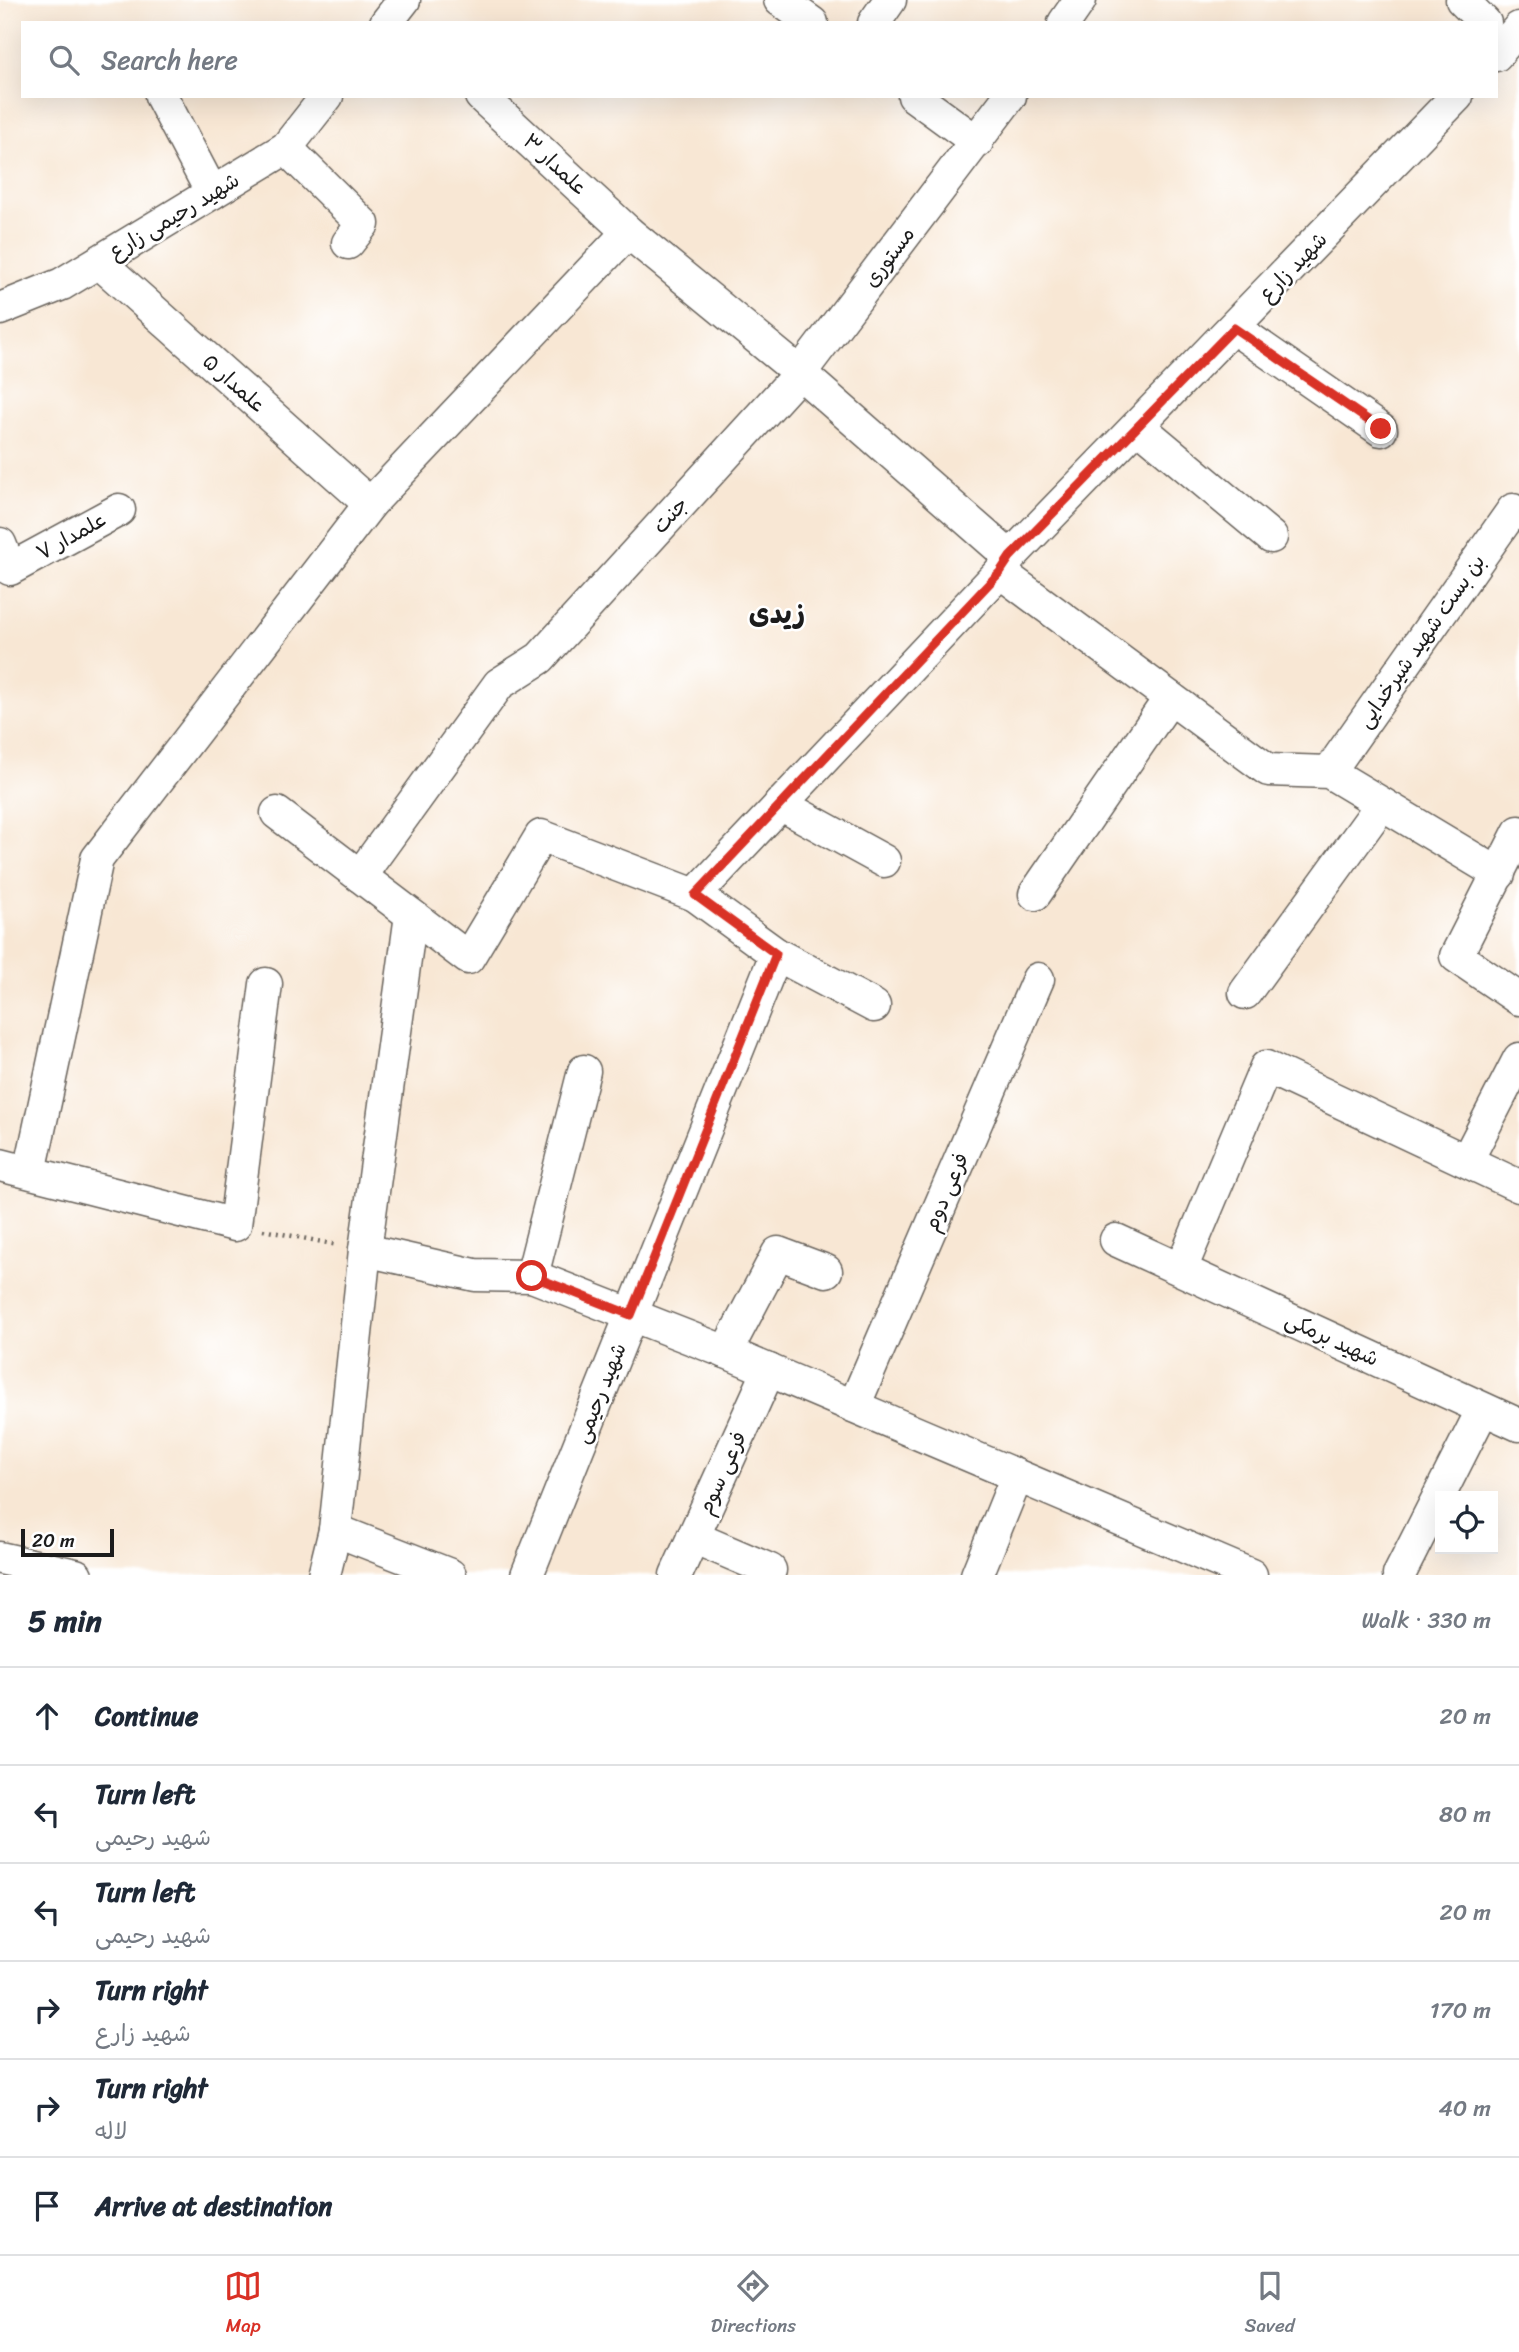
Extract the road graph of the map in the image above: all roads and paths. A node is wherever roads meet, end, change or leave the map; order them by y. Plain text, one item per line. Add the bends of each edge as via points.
1 (780, 0) edge
2 (890, 0) edge
3 (1080, 0) edge
4 (1462, 0) edge
5 (808, 21) edge
6 (875, 21) edge
7 (1065, 21) edge
8 (1484, 21) edge
9 (161, 98) edge
10 (325, 98) edge
11 (483, 98) edge
12 (917, 98) edge
13 (1009, 98) edge
14 (1455, 98) edge
15 (977, 142) junction
16 (286, 148) junction
17 (212, 193) junction
18 (628, 232) junction
19 (348, 243) dead end
20 (99, 262) junction
21 (0, 309) edge
22 (1234, 328) junction
23 (800, 373) junction
24 (1138, 426) junction
25 (1381, 429) dead end
26 (370, 504) junction
27 (119, 510) dead end
28 (1513, 510) dead end
29 (1271, 537) dead end
30 (0, 544) edge
31 (1005, 565) junction
32 (1170, 698) junction
33 (1329, 772) junction
34 (780, 804) junction
35 (1382, 804) junction
36 (276, 813) dead end
37 (1519, 832) edge
38 (884, 861) dead end
39 (1499, 874) junction
40 (360, 876) junction
41 (1035, 894) dead end
42 (695, 895) junction
43 (411, 915) junction
44 (776, 954) junction
45 (1038, 979) dead end
46 (266, 984) dead end
47 (1245, 993) dead end
48 (1519, 999) edge
49 (874, 1006) dead end
50 (1519, 1059) edge
51 (584, 1071) dead end
52 (1467, 1160) junction
53 (15, 1168) edge
54 (1519, 1186) edge
55 (235, 1225) junction
56 (1116, 1240) dead end
57 (365, 1251) junction
58 (1181, 1269) junction
59 (826, 1271) dead end
60 (532, 1276) junction
61 (631, 1315) junction
62 (726, 1352) junction
63 (769, 1370) junction
64 (854, 1406) junction
65 (1483, 1409) junction
66 (1519, 1425) edge
67 (1017, 1476) junction
68 (335, 1530) junction
69 (693, 1537) junction
70 (0, 1558) edge
71 (770, 1570) dead end
72 (76, 1575) edge
73 (324, 1575) edge
74 (450, 1575) edge
75 (527, 1575) edge
76 (676, 1575) edge
77 (976, 1575) edge
78 (1251, 1575) edge
79 (1399, 1575) edge

1 - 5 street
2 - 6 street
3 - 7 street
4 - 8 street
9 - 17 street
10 - 16 street, شهید رحیمی زارع
11 - 18 street, علمدار ۳
12 - 15 street
13 - 15 street, مستوری
14 - 22 street, شهید زارع
15 - 23 street, مستوری
16 - 17 street, شهید رحیمی زارع
16 - 19 street via 363,224
17 - 20 street, شهید رحیمی زارع
18 - 23 street, علمدار ۳
18 - 26 street
20 - 21 street, شهید رحیمی زارع via 62,285
20 - 26 street, علمدار ۵
22 - 24 street, شهید زارع
22 - 25 street
23 - 31 street, علمدار ۳
23 - 40 street, جنت via 540,658 499,684
24 - 29 street
24 - 31 street, شهید زارع
26 - 53 street via 97,859
27 - 30 street, علمدار ۷ via 10,569
28 - 33 street, بن بست شهید شیرخدایی
31 - 32 street, علمدار ۳
31 - 34 street, شهید زارع
32 - 33 street, علمدار ۳ via 1268,770
32 - 41 street
33 - 35 street
34 - 38 street
34 - 42 street, شهید زارع
35 - 39 street
35 - 47 street
36 - 40 street
37 - 39 street
39 - 48 street via 1456,956
40 - 43 street
42 - 43 street via 541,836 468,958
42 - 44 street
43 - 57 street
44 - 49 street
44 - 61 street, شهید رحیمی
45 - 64 street, فرعی دوم
46 - 55 street
50 - 52 street
51 - 60 street
52 - 54 street
52 - 58 street via 1266,1067
53 - 55 street
55 - 57 path
56 - 58 street, شهید برمکی
57 - 60 street via 475,1275
57 - 68 street
58 - 65 street, شهید برمکی
59 - 62 street via 778,1252
60 - 61 street
61 - 62 street
61 - 75 street, شهید رحیمی
62 - 63 street
63 - 64 street
63 - 69 street, فرعی سوم
64 - 67 street
65 - 66 street, شهید برمکی
65 - 79 street
67 - 77 street
67 - 78 street
68 - 73 street
68 - 74 street
69 - 71 street
69 - 76 street, فرعی سوم
70 - 72 street

